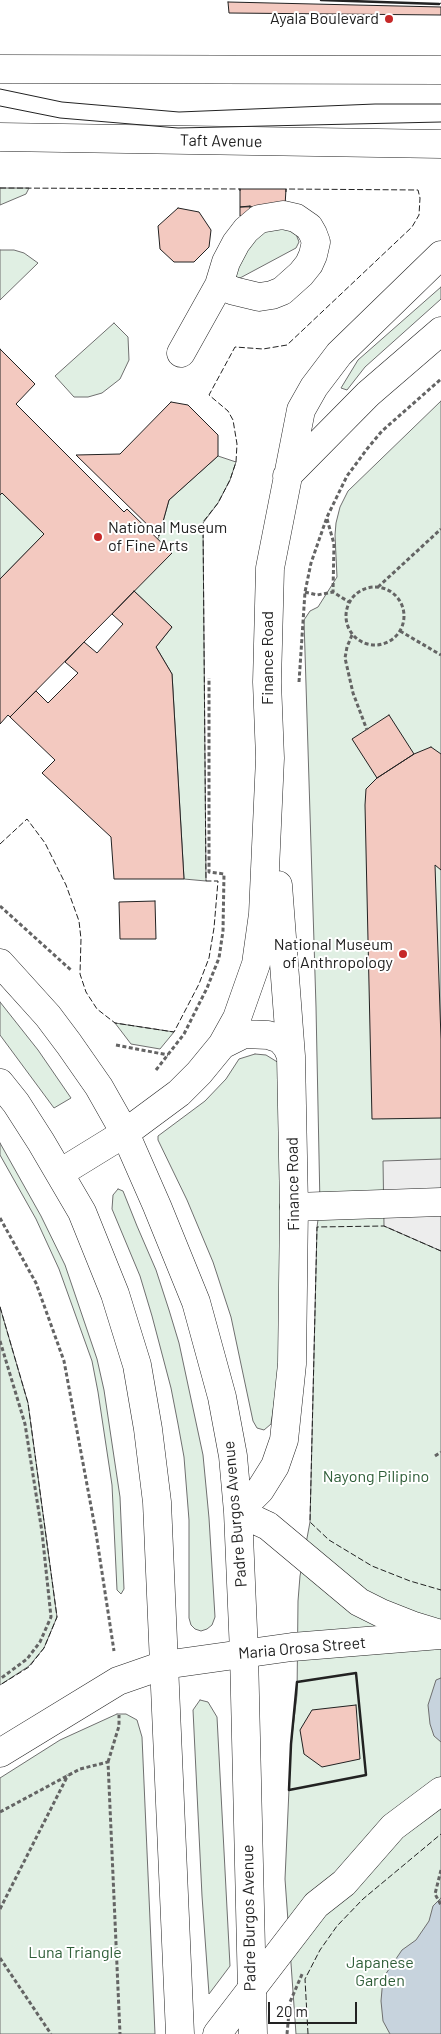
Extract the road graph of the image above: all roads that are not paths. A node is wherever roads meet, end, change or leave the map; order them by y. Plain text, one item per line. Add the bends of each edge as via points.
1 (0, 69) edge
2 (441, 70) edge
3 (0, 137) edge
4 (441, 144) edge
5 (441, 255) edge
6 (219, 285) dead end
7 (441, 331) edge
8 (181, 353) dead end
9 (287, 476) junction
10 (267, 841) junction
11 (0, 963) edge
12 (222, 1045) junction
13 (291, 1056) junction
14 (0, 1083) edge
15 (124, 1133) junction
16 (60, 1173) junction
17 (441, 1202) edge
18 (294, 1207) junction
19 (238, 1512) junction
20 (441, 1635) edge
21 (244, 1653) junction
22 (164, 1665) junction
23 (0, 1753) edge
24 (441, 1791) edge
25 (251, 1990) junction
26 (180, 2034) edge
27 (217, 2034) edge
28 (253, 2034) edge

1 - 2 main road
3 - 4 main road, Taft Avenue
5 - 9 main road, Finance Road via 339,354 314,387 302,410
6 - 8 main road
7 - 9 main road via 368,394
9 - 10 main road, Finance Road via 270,568
10 - 12 main road, Finance Road via 263,914 256,964 237,1018
10 - 13 main road, Finance Road via 278,882
11 - 15 main road, Padre Burgos Avenue via 70,1044
12 - 13 main road via 244,1034 268,1035 280,1040
12 - 15 main road, Finance Road via 179,1093
13 - 18 main road, Finance Road
14 - 16 main road
15 - 16 main road, Finance Road
15 - 19 main road, Padre Burgos Avenue via 196,1302 222,1397 233,1456
16 - 22 main road via 82,1212 108,1276 137,1365 158,1502
17 - 18 main road
18 - 19 main road, Finance Road via 292,1364 284,1440 275,1466 260,1490
19 - 20 main road via 268,1526 359,1602
19 - 21 main road, Padre Burgos Avenue
20 - 21 main road, Maria Orosa Street
21 - 22 main road, Maria Orosa Street
21 - 25 main road, Padre Burgos Avenue
22 - 23 main road, Maria Orosa Street via 118,1681
22 - 26 main road
24 - 25 main road via 393,1827 344,1883 316,1905
25 - 27 main road
25 - 28 main road, Padre Burgos Avenue

